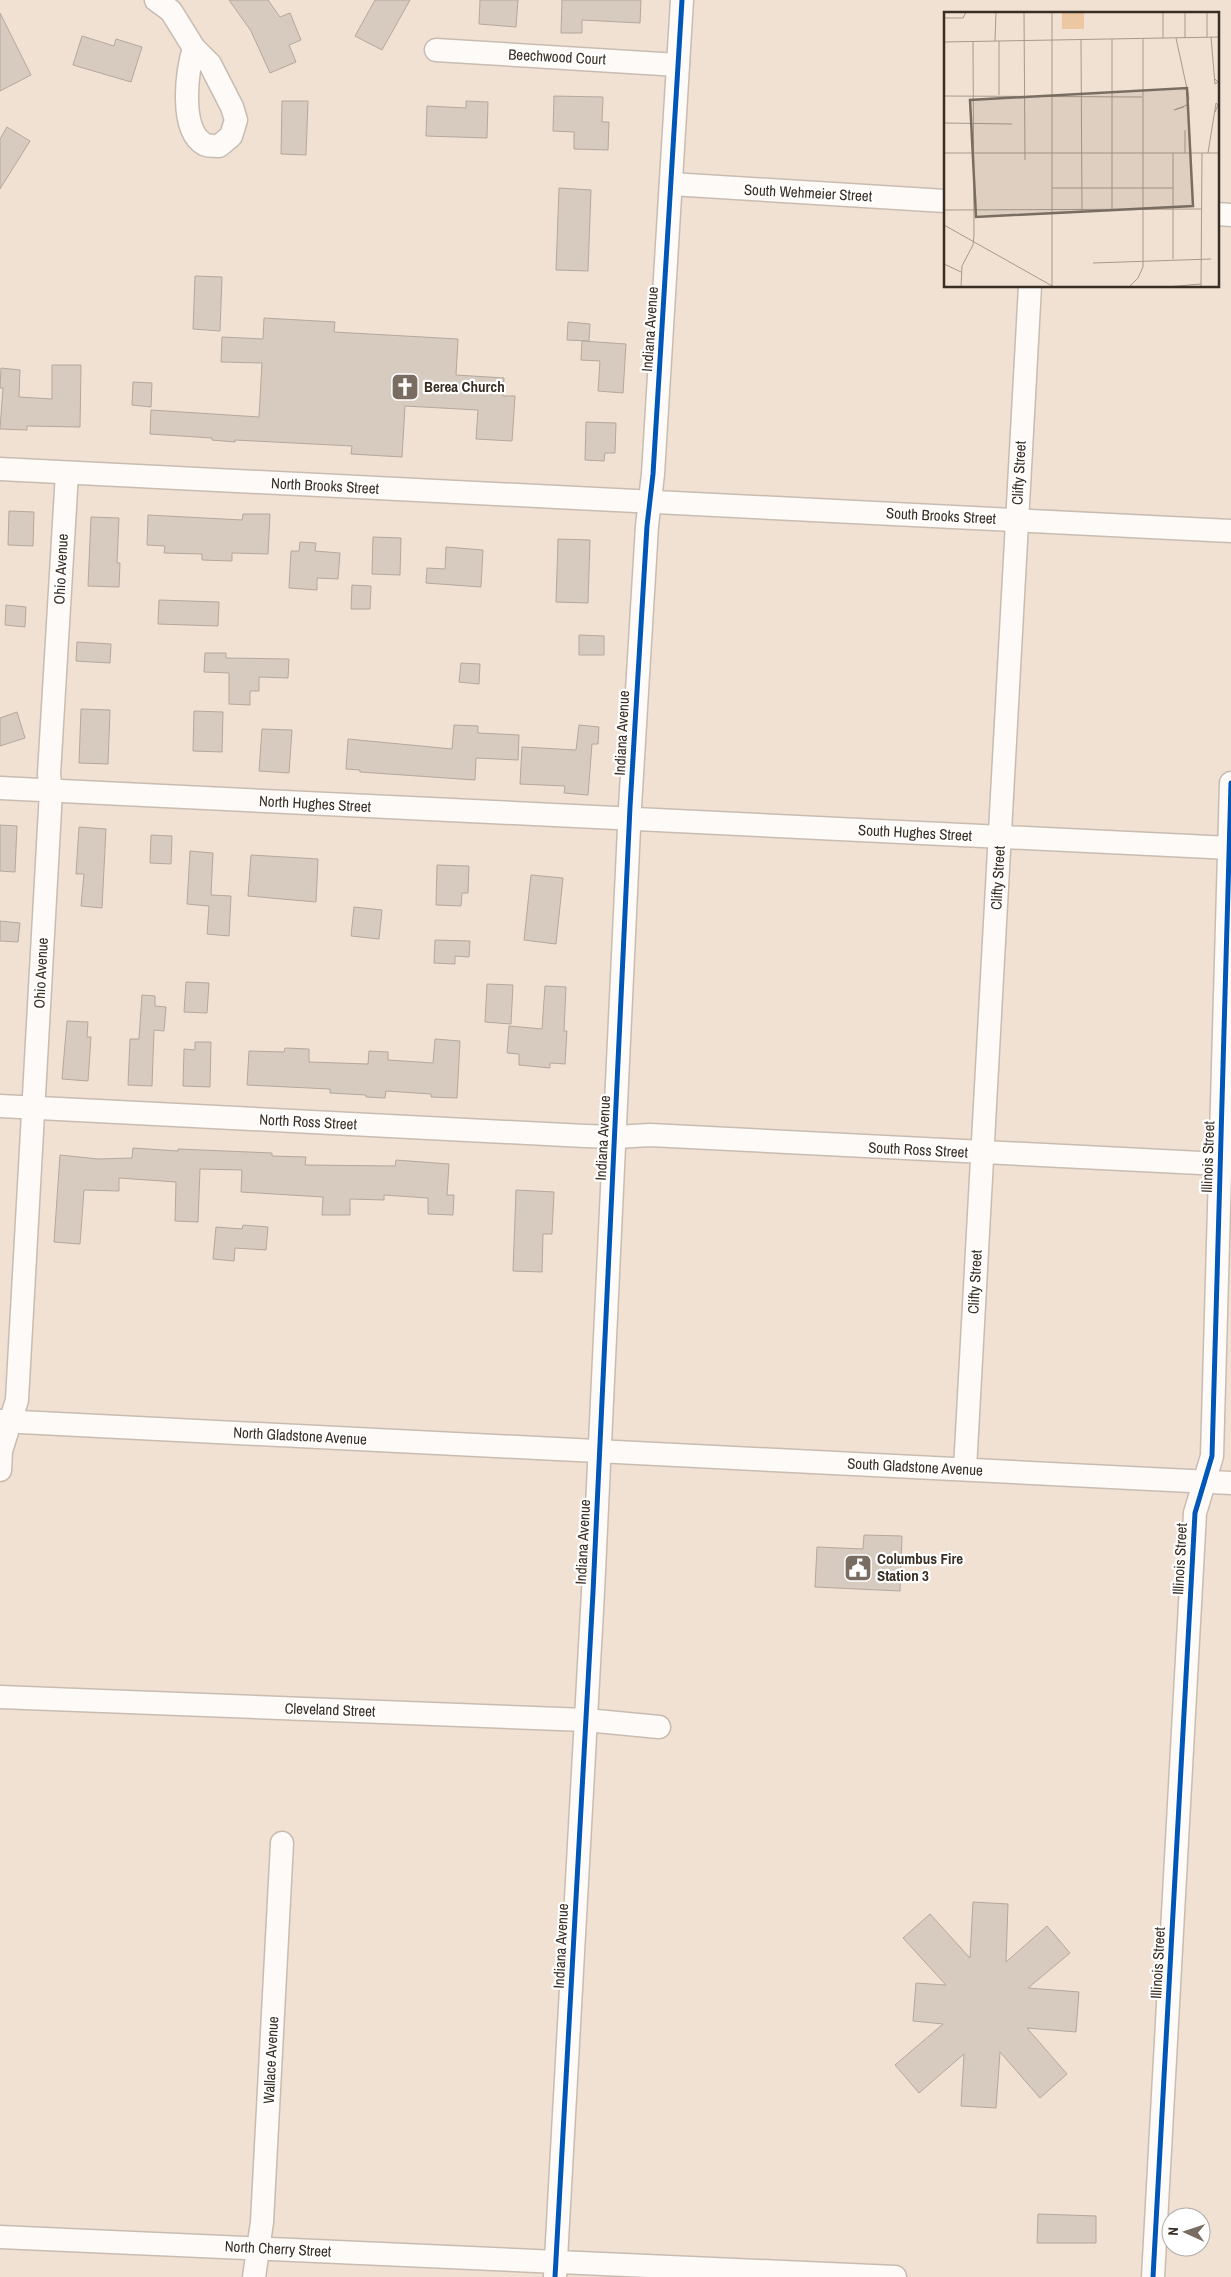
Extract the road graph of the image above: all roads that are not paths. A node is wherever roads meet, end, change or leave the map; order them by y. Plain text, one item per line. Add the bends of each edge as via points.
1 (156, 0) edge
2 (682, 0) edge
3 (194, 48) dead end
4 (436, 50) dead end
5 (678, 65) junction
6 (671, 184) junction
7 (944, 201) edge
8 (1218, 214) edge
9 (1231, 215) edge
10 (1030, 288) edge
11 (0, 470) edge
12 (67, 473) junction
13 (650, 502) junction
14 (1017, 520) junction
15 (1231, 531) edge
16 (1231, 783) edge
17 (0, 788) edge
18 (51, 791) junction
19 (630, 820) junction
20 (1000, 837) junction
21 (1230, 848) junction
22 (0, 1106) edge
23 (34, 1108) junction
24 (616, 1137) junction
25 (982, 1154) junction
26 (1220, 1164) junction
27 (5, 1422) edge
28 (600, 1451) junction
29 (965, 1469) junction
30 (0, 1470) edge
31 (1204, 1481) junction
32 (1231, 1483) edge
33 (0, 1696) edge
34 (586, 1720) junction
35 (660, 1727) dead end
36 (282, 1843) dead end
37 (0, 2236) edge
38 (258, 2247) junction
39 (555, 2270) edge
40 (254, 2277) edge
41 (896, 2277) edge
42 (1153, 2277) edge

1 - 3 street via 171,11
2 - 5 street, Indiana Avenue
4 - 5 street, Beechwood Court
5 - 6 street, Indiana Avenue
6 - 7 street, South Wehmeier Street
6 - 13 street, Indiana Avenue
8 - 9 street
10 - 14 street, Clifty Street
11 - 12 street, North Brooks Street
12 - 13 street, North Brooks Street
12 - 18 street, Ohio Avenue via 49,774
13 - 14 street, South Brooks Street
13 - 19 street, Indiana Avenue
14 - 15 street, South Brooks Street
14 - 20 street, Clifty Street
16 - 21 street, Illinois Street
17 - 18 street, North Hughes Street
18 - 19 street, North Hughes Street
18 - 23 street, Ohio Avenue
19 - 20 street, South Hughes Street
19 - 24 street, Indiana Avenue
20 - 21 street, South Hughes Street
20 - 25 street, Clifty Street
21 - 26 street, Illinois Street
22 - 23 street, North Ross Street
23 - 24 street, North Ross Street
23 - 27 street, Ohio Avenue via 17,1400
24 - 25 street, South Ross Street via 650,1135
24 - 28 street, Indiana Avenue
25 - 26 street, South Ross Street
25 - 29 street, Clifty Street
26 - 31 street, Illinois Street via 1212,1456
27 - 28 street, North Gladstone Avenue
27 - 30 street, Ohio Avenue
28 - 29 street, South Gladstone Avenue
28 - 34 street, Indiana Avenue
29 - 31 street, South Gladstone Avenue
31 - 32 street, South Gladstone Avenue
31 - 42 street, Illinois Street via 1195,1513
33 - 34 street, Cleveland Street
34 - 35 street, Cleveland Street
34 - 39 street, Indiana Avenue
36 - 38 street, Wallace Avenue via 262,2222
37 - 38 street, North Cherry Street
38 - 39 street, North Cherry Street
38 - 40 street, Wallace Avenue
39 - 41 street, North Cherry Street

